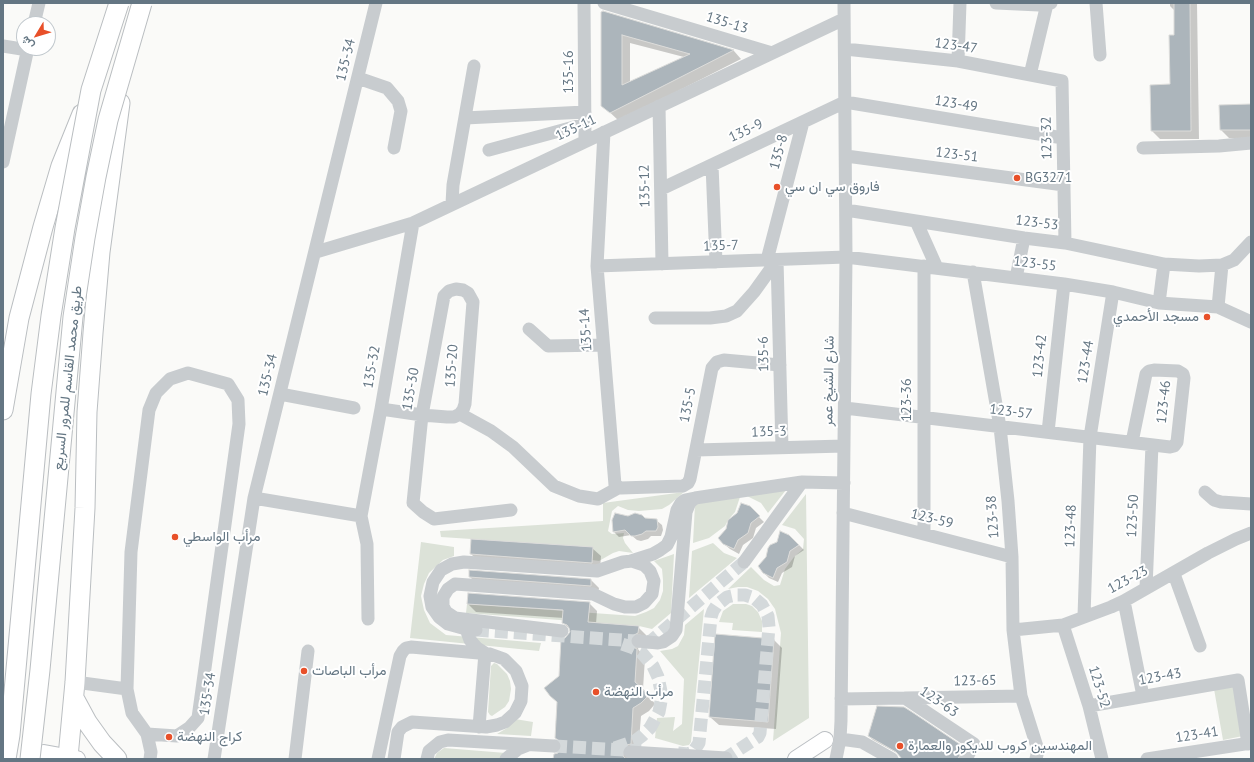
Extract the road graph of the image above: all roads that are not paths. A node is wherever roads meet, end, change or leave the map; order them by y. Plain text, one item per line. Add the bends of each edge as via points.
1 (39, 3) edge
2 (119, 3) edge
3 (142, 3) edge
4 (376, 3) edge
5 (584, 3) edge
6 (604, 3) edge
7 (844, 3) edge
8 (960, 3) edge
9 (996, 3) edge
10 (1049, 3) edge
11 (1096, 3) edge
12 (36, 16) edge
13 (844, 19) junction
14 (3, 46) edge
15 (16, 48) edge
16 (845, 49) junction
17 (772, 53) junction
18 (1100, 55) dead end
19 (26, 56) edge
20 (126, 58) junction
21 (958, 62) junction
22 (474, 66) dead end
23 (1030, 75) junction
24 (358, 78) junction
25 (1062, 81) joint
26 (91, 90) junction
27 (845, 102) junction
28 (659, 106) junction
29 (465, 118) junction
30 (585, 118) junction
31 (803, 122) junction
32 (604, 132) junction
33 (1063, 138) junction
34 (585, 141) junction
35 (1251, 143) edge
36 (394, 148) dead end
37 (1143, 148) dead end
38 (489, 150) dead end
39 (846, 156) junction
40 (3, 162) edge
41 (712, 165) junction
42 (1064, 185) junction
43 (661, 189) junction
44 (452, 204) junction
45 (846, 210) junction
46 (916, 221) junction
47 (412, 222) junction
48 (1024, 238) junction
49 (1251, 242) edge
50 (1065, 243) junction
51 (316, 252) junction
52 (846, 257) junction
53 (772, 260) junction
54 (716, 262) junction
55 (662, 264) junction
56 (1164, 264) junction
57 (1222, 265) junction
58 (597, 266) junction
59 (924, 266) junction
60 (937, 268) junction
61 (973, 272) junction
62 (1016, 278) junction
63 (1064, 284) junction
64 (456, 289) joint
65 (1113, 292) junction
66 (1159, 303) junction
67 (1218, 307) junction
68 (655, 318) dead end
69 (1251, 322) edge
70 (529, 329) dead end
71 (603, 345) junction
72 (780, 365) junction
73 (280, 394) junction
74 (354, 408) dead end
75 (845, 408) junction
76 (381, 409) junction
77 (3, 410) edge
78 (460, 414) junction
79 (422, 415) junction
80 (923, 417) junction
81 (1000, 426) junction
82 (1048, 432) junction
83 (1090, 437) junction
84 (1132, 442) junction
85 (1152, 445) junction
86 (844, 446) junction
87 (1174, 446) joint
88 (782, 448) junction
89 (696, 450) junction
90 (802, 482) junction
91 (844, 483) junction
92 (618, 488) junction
93 (1204, 492) dead end
94 (254, 498) junction
95 (695, 498) junction
96 (1251, 504) edge
97 (511, 510) dead end
98 (843, 513) junction
99 (361, 516) junction
100 (1251, 533) edge
101 (924, 534) junction
102 (1012, 557) junction
103 (630, 561) dead end
104 (744, 562) tunnel mouth
105 (1174, 574) junction
106 (1146, 588) junction
107 (1124, 601) junction
108 (1084, 616) junction
109 (368, 618) dead end
110 (1062, 625) junction
111 (475, 627) junction
112 (1013, 630) junction
113 (562, 632) dead end
114 (638, 641) dead end
115 (1200, 646) dead end
116 (308, 651) dead end
117 (485, 653) junction
118 (127, 689) junction
119 (74, 690) junction
120 (1021, 696) junction
121 (1143, 696) junction
122 (905, 698) junction
123 (841, 699) junction
124 (1088, 706) junction
125 (480, 726) junction
126 (147, 734) junction
127 (832, 740) junction
128 (1250, 743) edge
129 (630, 752) tunnel mouth
130 (37, 756) edge
131 (71, 758) edge
132 (726, 758) edge
133 (6, 759) edge
134 (117, 759) edge
135 (150, 759) edge
136 (214, 759) edge
137 (295, 759) edge
138 (378, 759) edge
139 (394, 759) edge
140 (427, 759) edge
141 (506, 759) edge
142 (796, 759) edge
143 (811, 759) edge
144 (836, 759) edge
145 (892, 759) edge
146 (966, 759) edge
147 (1036, 759) edge
148 (1102, 759) edge
149 (1147, 759) edge

1 - 12 street
2 - 26 highway, طريق محمد القاسم للمرور السريع, bridge
3 - 20 highway, طريق محمد القاسم للمرور السريع, bridge
4 - 24 street, 135-34
5 - 30 street, 135-16
6 - 17 street, 135-13
7 - 13 street, شارع الشيخ عمر
8 - 21 street
9 - 10 street
10 - 23 street
11 - 18 street
13 - 16 street, شارع الشيخ عمر
13 - 17 street, 135-11
14 - 15 street
16 - 21 street, 123-47
16 - 27 street, شارع الشيخ عمر
17 - 28 street, 135-11
19 - 40 street
20 - 119 highway, bridge via 110,170 95,309 87,412 85,508
20 - 130 highway, طريق محمد القاسم للمرور السريع, bridge via 108,120 96,177 73,317 40,670
21 - 23 street, 123-47
22 - 29 street
23 - 25 street, 123-47
24 - 36 street via 387,88 398,101 400,111
24 - 51 street, 135-34
25 - 33 street, 123-32
26 - 77 highway, bridge via 61,166 43,227 19,318
26 - 133 highway, طريق محمد القاسم للمرور السريع, bridge via 65,228 47,348
27 - 31 street, 135-9
27 - 33 street, 123-49
27 - 39 street, شارع الشيخ عمر
28 - 32 street, 135-11
28 - 43 street, 135-12
29 - 30 street
29 - 44 street
30 - 34 street, 135-16
30 - 38 street
31 - 41 street, 135-9
31 - 53 street, 135-8
32 - 34 street, 135-11
32 - 58 street, 135-14
33 - 42 street, 123-32
34 - 44 street, 135-11
35 - 37 street
39 - 42 street, 123-51
39 - 45 street, شارع الشيخ عمر
41 - 43 street, 135-9
41 - 54 street
42 - 50 street, 123-32
43 - 55 street, 135-12
44 - 47 street, 135-11
45 - 46 street, 123-53
45 - 52 street, شارع الشيخ عمر
46 - 48 street, 123-53
46 - 60 street
47 - 51 street, 135-11
47 - 76 street, 135-32
48 - 50 street, 123-53
48 - 62 street
49 - 57 street via 1234,260
50 - 56 street, 123-53
51 - 73 street, 135-34
52 - 53 street, 135-7
52 - 59 street, 123-55
52 - 75 street, شارع الشيخ عمر
53 - 54 street, 135-7
53 - 68 street via 754,292 737,311 726,316 710,318
53 - 72 street, 135-6
54 - 55 street, 135-7
55 - 58 street, 135-7
56 - 57 street, 123-53
56 - 66 street
57 - 67 street
58 - 71 street, 135-14
59 - 60 street, 123-55
59 - 80 street, 123-36
60 - 61 street, 123-55
61 - 62 street, 123-55
61 - 81 street, 123-38
62 - 63 street, 123-55
63 - 65 street, 123-55
63 - 82 street, 123-42
64 - 78 street, 135-20 via 468,293 472,302 465,404
64 - 79 street, 135-30 via 444,296
65 - 66 street, 123-55
65 - 83 street, 123-44
66 - 67 street, 123-55
67 - 69 street
70 - 71 street via 548,346
71 - 92 street, 135-14 via 614,484
72 - 88 street, 135-6
72 - 89 street, 135-5 via 724,360 717,362 712,368
73 - 74 street
73 - 94 street, 135-34
75 - 80 street, 123-57
75 - 86 street, شارع الشيخ عمر
76 - 79 street
76 - 99 street, 135-32
78 - 79 street via 454,417
78 - 92 street via 492,431 554,486 579,496 598,499
79 - 97 street, 135-30 via 413,503 434,519
80 - 81 street, 123-57
80 - 101 street, 123-36
81 - 82 street, 123-57
81 - 102 street, 123-38
82 - 83 street, 123-57
83 - 84 street, 123-57
83 - 108 street, 123-48
84 - 85 street, 123-57
84 - 87 street, 123-46 via 1146,374 1154,370 1178,371 1184,378
85 - 87 street, 123-57
85 - 106 street, 123-50
86 - 88 street, 135-3
86 - 91 street, شارع الشيخ عمر
88 - 89 street, 135-3
89 - 92 street, 135-5 via 690,479 683,486
90 - 91 street
90 - 95 street
90 - 104 street
91 - 98 street, شارع الشيخ عمر
93 - 96 street via 1221,502
94 - 99 street
94 - 136 street, 135-34
95 - 103 street via 681,503 671,537 664,548
95 - 114 street via 690,502 686,512 676,630 663,642
98 - 101 street, 123-59
98 - 123 street, شارع الشيخ عمر
99 - 109 street via 368,544
100 - 105 street, 123-23 via 1208,553
101 - 102 street, 123-59
102 - 112 street, 123-38
105 - 106 street, 123-23
105 - 115 street
106 - 107 street, 123-23
107 - 108 street, 123-23
107 - 121 street
108 - 110 street, 123-23
110 - 112 street, 123-23
110 - 124 street, 123-52
111 - 111 street via 453,626 443,621 432,607 430,596 433,582 441,570 452,564 464,562 597,571 632,561 644,565 653,576 654,590 650,598 640,606 630,607 614,604 593,594 455,584 445,592 442,600 446,612
111 - 113 street
111 - 117 street via 470,640
112 - 120 street, 123-38
116 - 137 street
117 - 125 street
117 - 125 street via 497,656 510,664 520,678 522,694 519,707 505,722 493,726
117 - 138 street via 406,648 400,656
118 - 119 street
118 - 126 street via 132,713
118 - 126 street via 131,552 149,410 156,394 170,379 188,373 228,384 238,400 239,424 198,718 177,736
119 - 131 highway
119 - 134 highway via 91,727
120 - 122 street, 123-65
120 - 147 street, 123-38 via 1038,750
121 - 124 street, 123-43
121 - 128 street, 123-43 via 1238,680
122 - 123 street, 123-63
122 - 146 street, 123-63 via 974,744
123 - 127 street, شارع الشيخ عمر via 841,721
124 - 148 street, 123-52
125 - 139 street via 412,722 398,732
126 - 135 street
127 - 142 main road
127 - 143 street
127 - 144 street
127 - 145 street via 862,742
128 - 149 street, 123-41
129 - 132 street
130 - 131 main road
140 - 141 street via 429,751 440,742 448,740 554,747 526,745 518,749

